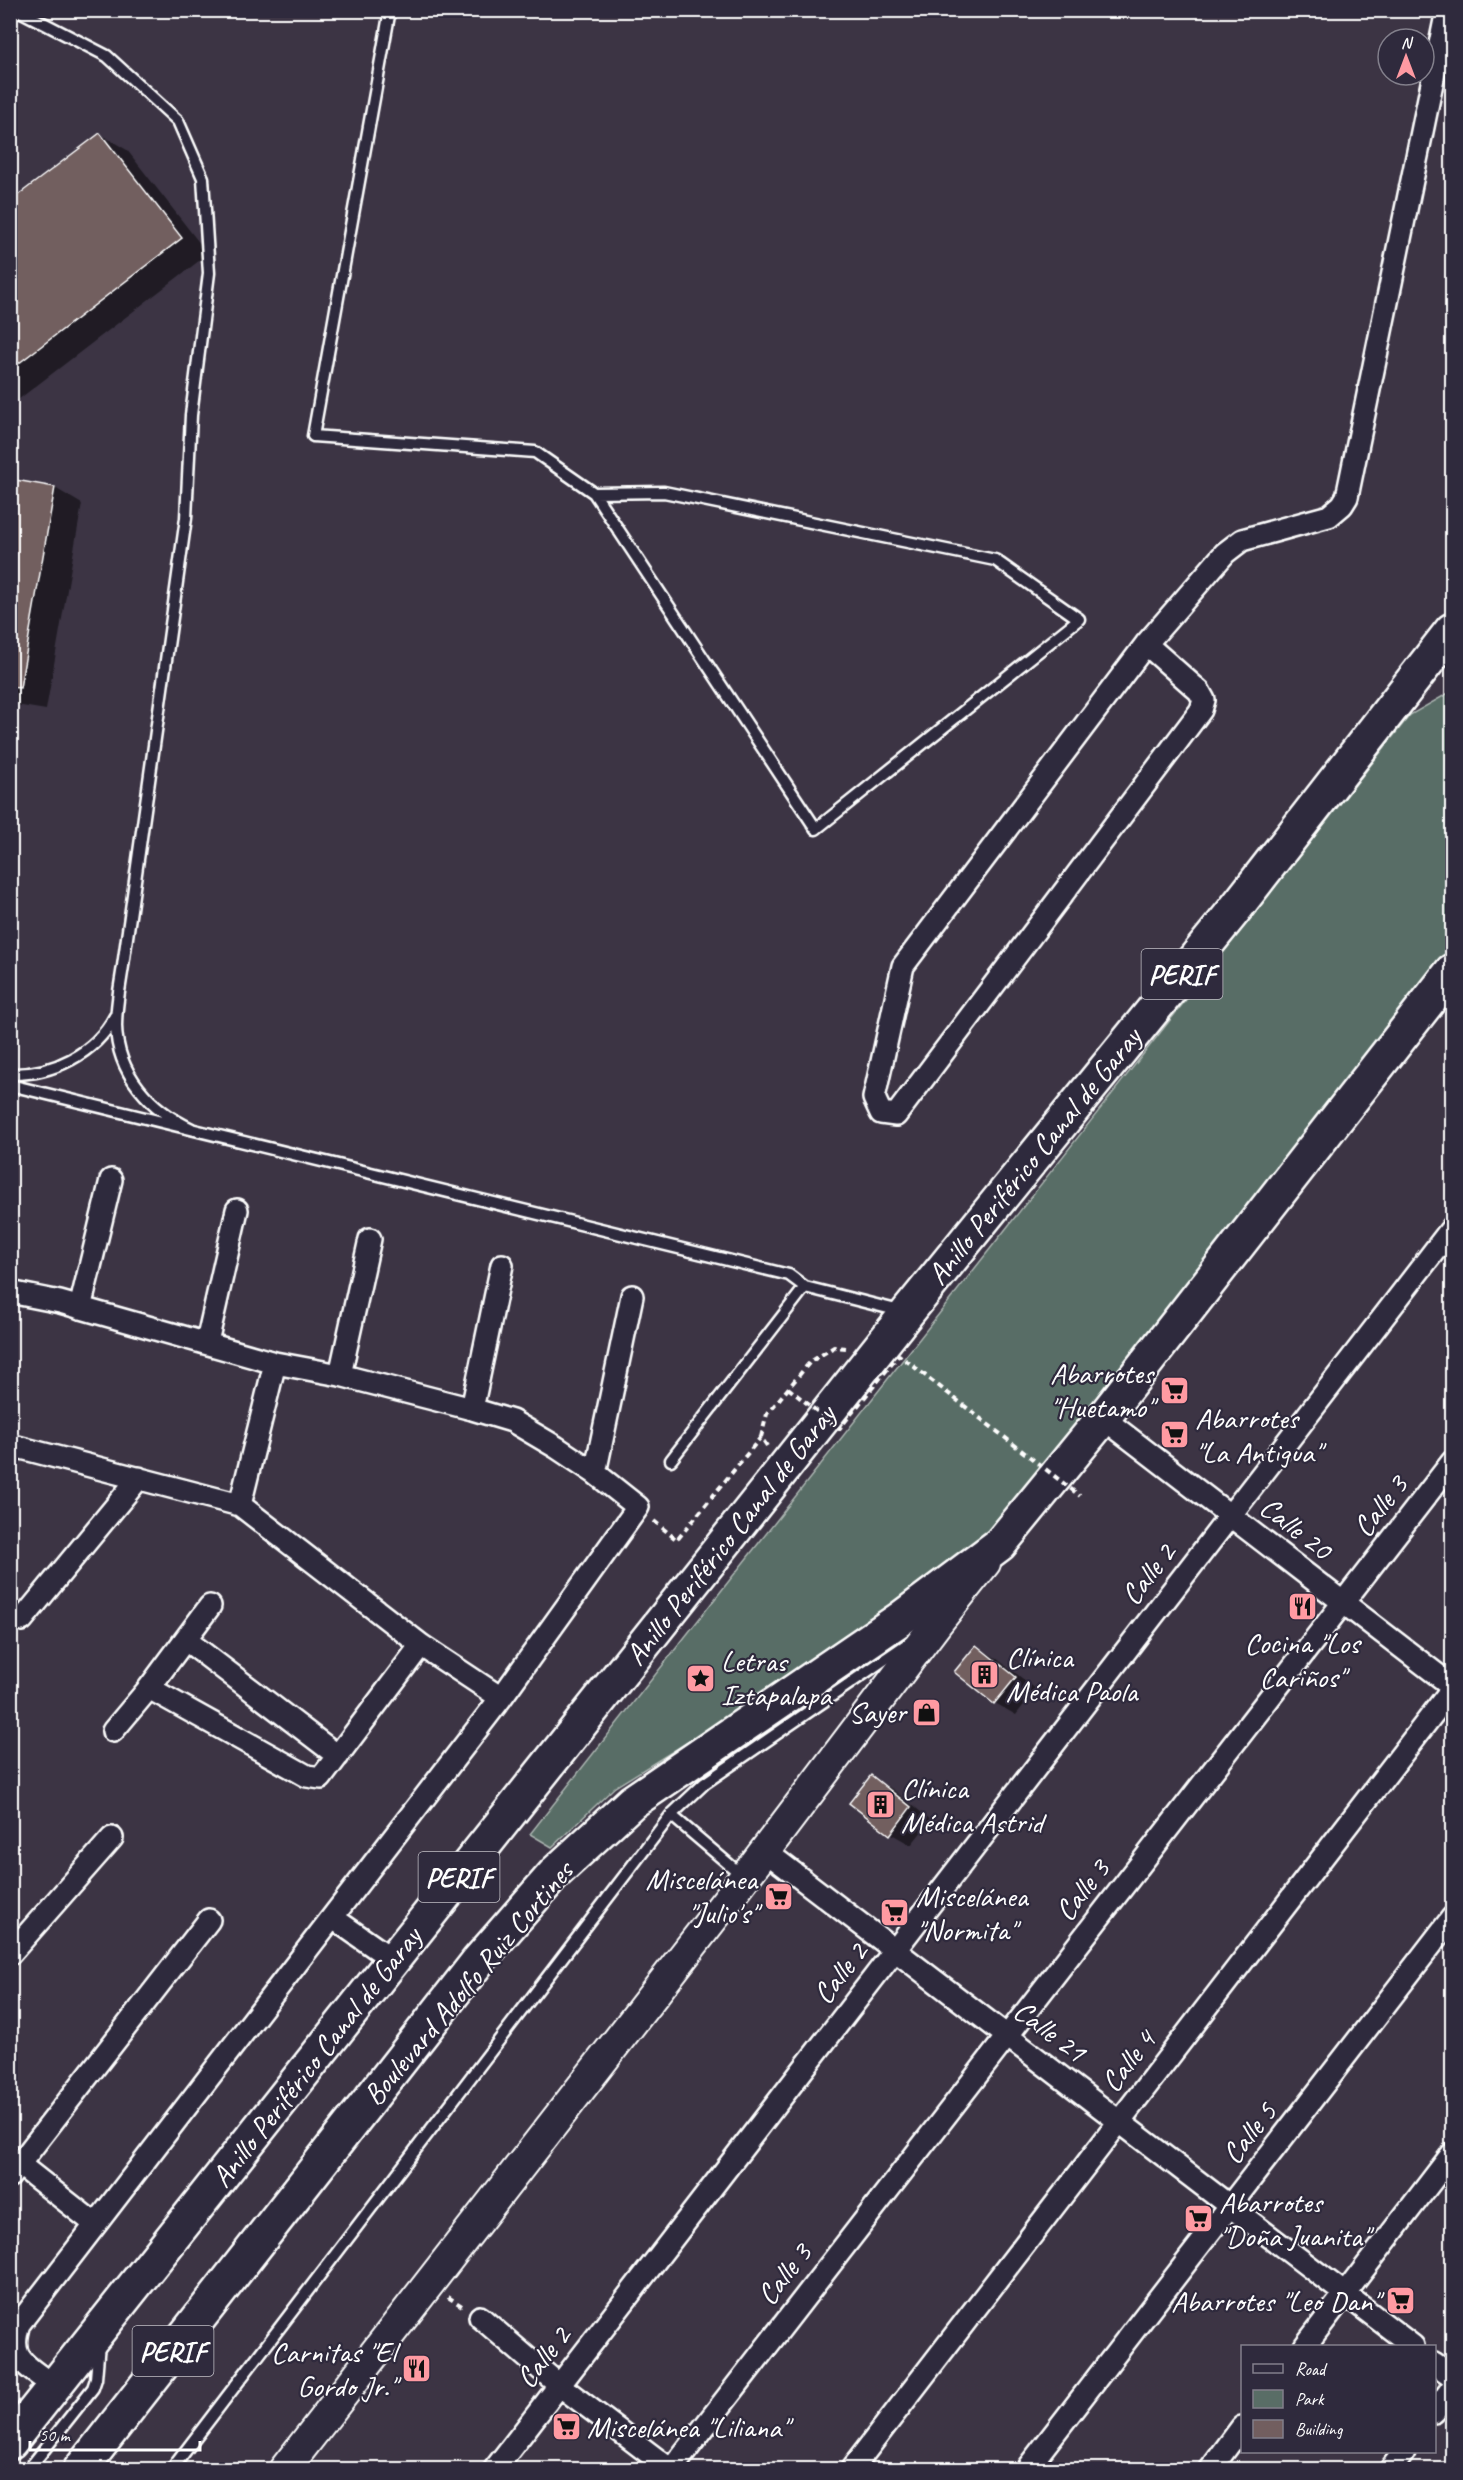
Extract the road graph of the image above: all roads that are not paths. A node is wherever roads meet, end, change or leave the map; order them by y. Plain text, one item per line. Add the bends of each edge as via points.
1 (18, 10) edge
2 (390, 10) edge
3 (1447, 10) edge
4 (594, 493) junction
5 (1452, 630) edge
6 (1146, 644) junction
7 (1440, 657) edge
8 (1452, 971) edge
9 (117, 1013) junction
10 (10, 1074) edge
11 (10, 1085) edge
12 (192, 1129) junction
13 (111, 1180) dead end
14 (237, 1210) dead end
15 (1452, 1227) edge
16 (370, 1239) dead end
17 (502, 1265) dead end
18 (805, 1287) junction
19 (10, 1292) edge
20 (632, 1296) dead end
21 (80, 1308) junction
22 (907, 1312) junction
23 (207, 1342) junction
24 (275, 1363) junction
25 (339, 1375) junction
26 (472, 1409) junction
27 (1103, 1418) junction
28 (10, 1445) edge
29 (671, 1460) dead end
30 (1452, 1462) edge
31 (595, 1473) junction
32 (139, 1478) junction
33 (240, 1505) junction
34 (1230, 1515) junction
35 (1000, 1544) junction
36 (1343, 1603) junction
37 (210, 1606) dead end
38 (22, 1620) dead end
39 (937, 1623) junction
40 (186, 1640) junction
41 (421, 1645) junction
42 (149, 1688) junction
43 (1452, 1688) edge
44 (501, 1698) junction
45 (113, 1731) dead end
46 (338, 1756) junction
47 (671, 1815) junction
48 (112, 1838) dead end
49 (765, 1851) junction
50 (745, 1877) junction
51 (333, 1918) junction
52 (1452, 1918) edge
53 (209, 1920) dead end
54 (895, 1950) junction
55 (10, 1954) edge
56 (393, 1960) junction
57 (1007, 2036) junction
58 (1119, 2121) junction
59 (1452, 2154) edge
60 (14, 2166) edge
61 (1230, 2206) junction
62 (95, 2224) junction
63 (1346, 2295) junction
64 (480, 2317) road end
65 (101, 2328) junction
66 (1306, 2345) edge
67 (1412, 2345) edge
68 (1436, 2364) edge
69 (1452, 2376) edge
70 (560, 2385) junction
71 (54, 2387) junction
72 (1452, 2388) edge
73 (1436, 2409) edge
74 (1241, 2428) edge
75 (10, 2442) edge
76 (1402, 2453) edge
77 (28, 2469) edge
78 (80, 2469) edge
79 (171, 2469) edge
80 (284, 2469) edge
81 (494, 2469) edge
82 (671, 2469) edge
83 (851, 2469) edge
84 (1026, 2469) edge
85 (1210, 2469) edge
86 (1390, 2469) edge

1 - 9 lane via 107,56 178,121 203,178 209,273 191,415 186,518
2 - 4 lane via 313,436 535,452
3 - 6 street via 1347,496 1329,516 1242,540 1225,553
4 - 4 lane via 816,829 1079,619 995,560 664,492
5 - 7 highway, Anillo Periférico Canal de Garay / PERIF
6 - 6 street via 903,966 874,1098 881,1113 896,1115 1201,710 1204,700 1199,691
7 - 22 highway, Anillo Periférico Canal de Garay / PERIF
8 - 27 highway, PERIF
9 - 10 lane via 104,1034 83,1053 48,1069
9 - 12 lane via 118,1043 133,1081 161,1112
11 - 12 lane
12 - 18 lane via 789,1275
13 - 21 street
14 - 23 street
15 - 34 street, Calle 2
16 - 25 street
17 - 26 street
18 - 22 lane
18 - 29 lane
19 - 21 street
20 - 31 street
21 - 23 street
22 - 56 highway, Anillo Periférico Canal de Garay / PERIF
23 - 24 street
24 - 25 street
24 - 33 street
25 - 26 street
26 - 31 street via 512,1421
27 - 34 street, Calle 20
27 - 35 highway, PERIF
28 - 32 street
30 - 36 street, Calle 3
31 - 44 street via 638,1507
32 - 33 street
32 - 38 street
33 - 41 street
34 - 36 street, Calle 20
34 - 54 street, Calle 2
35 - 39 main road, PERIF
35 - 78 highway, Boulevard Adolfo Ruiz Cortines / PERIF via 900,1619 632,1802 556,1872 479,1960
36 - 43 street, Calle 20
36 - 57 street, Calle 3
37 - 40 street
39 - 47 lane via 705,1783
39 - 49 main road, PERIF
40 - 42 street
40 - 46 street
41 - 44 street
41 - 46 street
42 - 45 street
42 - 46 street via 307,1776 321,1778
43 - 58 street, Calle 4
44 - 51 street
47 - 50 lane
47 - 79 lane
48 - 55 street
49 - 50 main road, PERIF
49 - 54 street, Calle 21
50 - 80 main road, PERIF
51 - 56 street
51 - 62 street
52 - 61 street, Calle 5
53 - 60 street
54 - 57 street, Calle 21
54 - 70 street, Calle 2
56 - 65 highway, Anillo Periférico Canal de Garay / PERIF
57 - 58 street, Calle 21
57 - 82 street, Calle 3
58 - 61 street, Calle 21
58 - 83 street, Calle 4
59 - 63 street
60 - 62 street
61 - 63 street, Calle 21
61 - 84 street, Calle 5
62 - 71 street via 19,2324 14,2341 16,2355
63 - 66 street
63 - 67 street, Calle 21
64 - 70 street
65 - 71 highway, Anillo Periférico Canal de Garay / PERIF
65 - 77 lane via 93,2388
68 - 69 street
70 - 81 street, Calle 2
70 - 82 street
71 - 75 highway, Anillo Periférico Canal de Garay / PERIF
72 - 73 street
74 - 85 street
76 - 86 street

